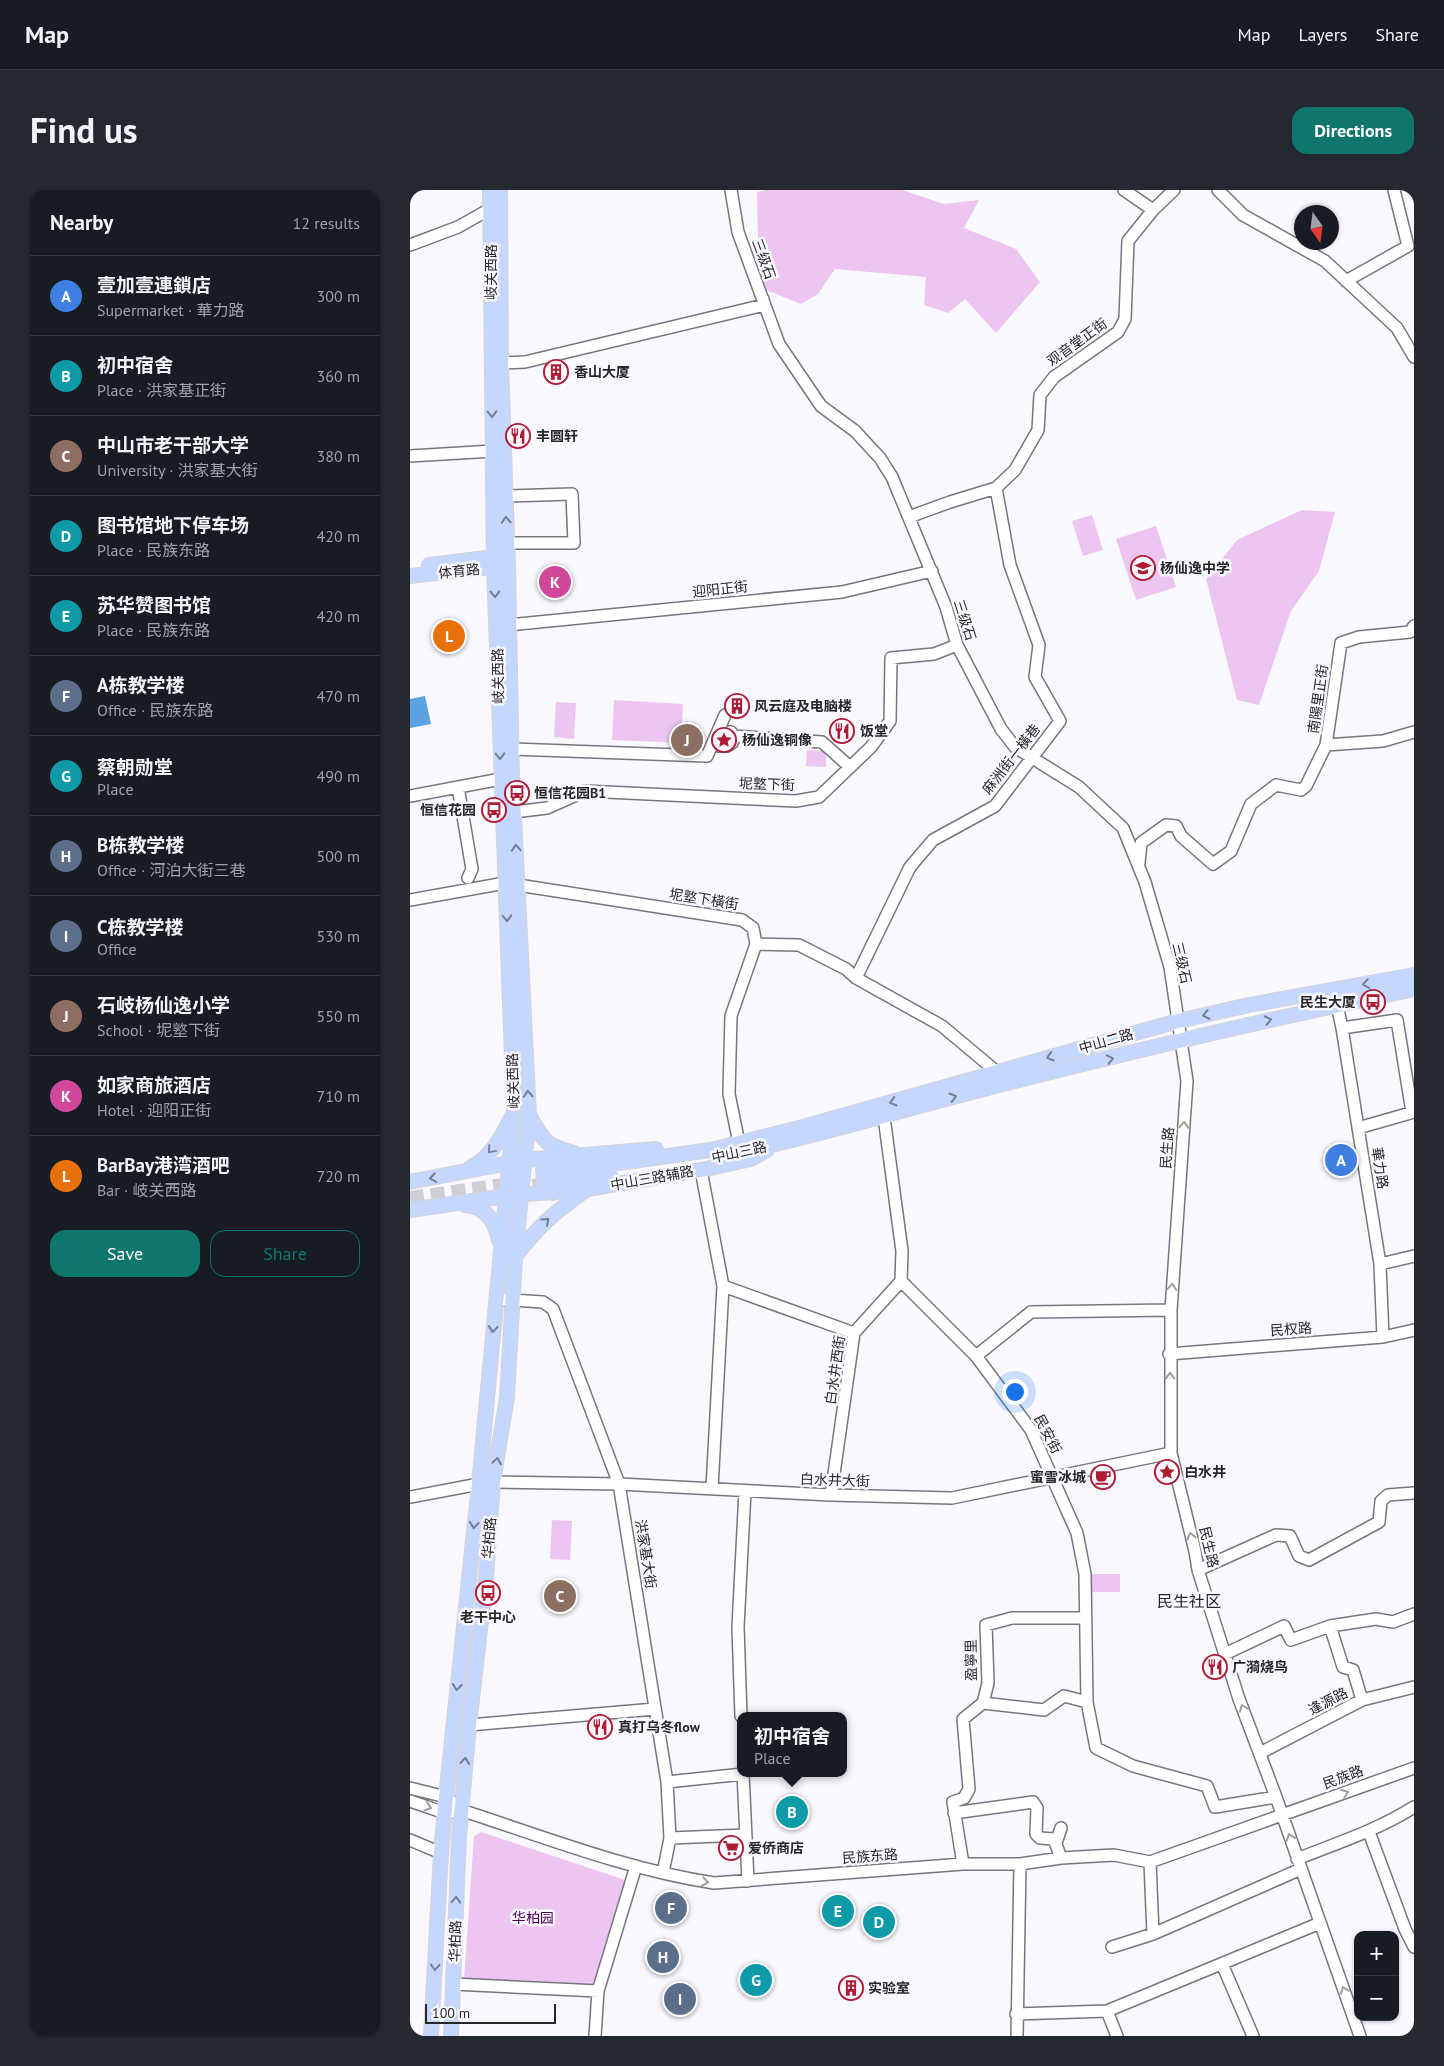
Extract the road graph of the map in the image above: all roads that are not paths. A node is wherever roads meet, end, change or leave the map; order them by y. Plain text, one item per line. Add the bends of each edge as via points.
1 (490, 190) edge
2 (500, 190) edge
3 (732, 190) edge
4 (1124, 190) edge
5 (1174, 190) edge
6 (1218, 190) edge
7 (1394, 190) edge
8 (490, 209) junction
9 (1153, 210) junction
10 (1409, 228) edge
11 (410, 245) edge
12 (1346, 281) junction
13 (764, 305) junction
14 (1414, 357) edge
15 (501, 363) junction
16 (493, 451) junction
17 (410, 456) edge
18 (996, 488) junction
19 (505, 496) junction
20 (909, 517) junction
21 (502, 557) junction
22 (410, 567) edge
23 (932, 571) junction
24 (410, 576) edge
25 (508, 626) junction
26 (1414, 626) edge
27 (957, 645) junction
28 (725, 715) dead end
29 (1414, 732) edge
30 (716, 735) junction
31 (1326, 745) junction
32 (512, 749) junction
33 (1032, 757) junction
34 (850, 767) junction
35 (500, 779) junction
36 (458, 787) junction
37 (410, 796) edge
38 (514, 812) junction
39 (1139, 867) junction
40 (468, 878) dead end
41 (512, 884) junction
42 (410, 900) edge
43 (756, 944) junction
44 (1414, 975) edge
45 (856, 978) junction
46 (1414, 989) edge
47 (1337, 1005) junction
48 (1178, 1021) junction
49 (1342, 1028) junction
50 (1182, 1042) junction
51 (997, 1072) junction
52 (1413, 1112) edge
53 (514, 1113) junction
54 (530, 1115) junction
55 (884, 1117) junction
56 (1358, 1128) junction
57 (803, 1132) junction
58 (740, 1143) junction
59 (778, 1144) junction
60 (711, 1150) junction
61 (584, 1156) junction
62 (559, 1158) junction
63 (517, 1161) junction
64 (701, 1170) junction
65 (456, 1174) junction
66 (410, 1182) edge
67 (554, 1182) junction
68 (587, 1189) junction
69 (506, 1196) junction
70 (521, 1196) junction
71 (450, 1204) junction
72 (410, 1210) edge
73 (500, 1246) junction
74 (1414, 1256) edge
75 (515, 1258) junction
76 (1380, 1264) junction
77 (900, 1281) junction
78 (723, 1286) junction
79 (496, 1299) junction
80 (513, 1299) junction
81 (1171, 1310) junction
82 (1414, 1330) edge
83 (854, 1333) junction
84 (1383, 1337) junction
85 (1170, 1354) junction
86 (976, 1356) junction
87 (1171, 1453) junction
88 (1053, 1477) junction
89 (493, 1482) junction
90 (479, 1484) junction
91 (619, 1484) junction
92 (712, 1488) junction
93 (745, 1491) junction
94 (1414, 1493) edge
95 (831, 1495) junction
96 (410, 1497) edge
97 (1198, 1570) junction
98 (1414, 1614) edge
99 (1085, 1618) junction
100 (1330, 1626) junction
101 (1225, 1654) junction
102 (1414, 1687) edge
103 (1362, 1700) junction
104 (1087, 1702) junction
105 (984, 1703) junction
106 (655, 1709) junction
107 (741, 1712) edge
108 (468, 1725) junction
109 (1260, 1754) junction
110 (1414, 1768) edge
111 (737, 1775) edge
112 (743, 1777) edge
113 (667, 1782) junction
114 (410, 1788) edge
115 (446, 1797) junction
116 (1276, 1797) junction
117 (410, 1802) edge
118 (1414, 1807) edge
119 (461, 1810) junction
120 (445, 1813) junction
121 (954, 1813) junction
122 (1282, 1816) junction
123 (1061, 1828) dead end
124 (1369, 1832) junction
125 (745, 1836) junction
126 (670, 1838) junction
127 (410, 1840) edge
128 (1056, 1843) junction
129 (441, 1853) junction
130 (1061, 1858) junction
131 (1150, 1862) junction
132 (963, 1864) junction
133 (1020, 1864) junction
134 (1299, 1864) junction
135 (636, 1866) junction
136 (663, 1873) junction
137 (748, 1881) junction
138 (1320, 1924) junction
139 (1154, 1934) junction
140 (1414, 1947) edge
141 (1112, 1948) dead end
142 (1222, 1964) junction
143 (453, 1984) junction
144 (598, 1991) junction
145 (1107, 2011) junction
146 (1016, 2014) junction
147 (431, 2036) edge
148 (450, 2036) edge
149 (595, 2036) edge
150 (1017, 2036) edge
151 (1117, 2036) edge
152 (1252, 2036) edge
153 (1360, 2036) edge

1 - 8 main road, 岐关西路
2 - 15 main road, 岐关西路
3 - 13 street, 三级石 via 738,232
4 - 9 street
5 - 9 street, 观音堂正街
6 - 12 street via 1243,215 1325,261
7 - 10 street
8 - 11 street via 458,227
8 -> 16 main road, 岐关西路
9 - 18 street, 观音堂正街 via 1128,241 1125,319 1118,332 1054,377 1040,395 1038,430 1016,470
10 - 12 street via 1408,246
12 - 14 street via 1396,328
13 - 15 street via 525,362
13 - 20 street, 三级石 via 779,344 821,406 855,431 880,458
15 - 19 main road, 岐关西路
16 - 17 street
16 - 21 main road, 岐关西路
18 - 20 street, 观音堂正街
18 - 33 street, 麻洲街一橫巷 via 1010,565 1039,645 1035,677 1060,720
21 -> 19 main road, 岐关西路
19 - 21 street via 572,494 574,543
20 - 23 street, 三级石
21 - 22 main road, 体育路
21 - 24 main road, 体育路
21 - 25 main road, 岐关西路
21 -> 35 main road, 岐关西路
23 - 25 street, 迎阳正街 via 842,592
23 - 27 street, 三级石
25 - 32 main road, 岐关西路
26 - 31 street, 南陽里正街 via 1410,632 1359,637 1341,644
27 - 33 street, 三级石 via 1001,729 1015,747
27 - 34 street, 坭墪下街 via 934,654 891,658 890,721 871,747
28 - 30 street
29 - 31 street via 1383,741
30 - 32 street via 707,756
30 - 34 street via 718,746 732,743 734,736 822,742
31 - 39 street, 南陽里正街 via 1306,786 1300,790 1276,785 1251,804 1231,851 1213,864 1181,836 1176,826 1166,825 1141,843
32 - 38 main road, 岐关西路
33 - 39 street, 三级石 via 1079,787 1123,828
33 - 45 street, 麻洲街一橫巷 via 995,806 933,840 910,867
34 - 38 street, 坭墪下街 via 818,797 796,801 585,791 547,808
35 - 36 street
35 - 41 main road, 岐关西路
36 - 37 street
36 - 40 street via 472,869
41 -> 38 main road, 岐关西路
39 - 48 street, 三级石 via 1170,967
41 - 42 street, 坭墪下橫街
41 - 43 street, 坭墪下橫街 via 742,920 753,928
41 -> 53 main road, 岐关西路
54 -> 41 main road, 岐关西路
43 - 45 street via 799,945 846,969
43 - 58 street via 731,1016 729,1094
44 -> 48 main road, 中山二路
45 - 51 street via 942,1026
46 - 47 main road, 中山二路
47 - 49 street, 華力路
50 -> 47 main road, 中山二路 via 1221,1030
48 - 50 street, 三级石
48 -> 51 main road, 中山二路
49 - 52 street via 1397,1020
49 - 56 street, 華力路
55 -> 50 main road, 中山二路 via 979,1090
81 -> 50 street, 民生路 via 1187,1081
51 -> 57 main road, 中山二路
52 - 56 street
53 - 63 main road, 岐关西路
53 -> 65 main road via 490,1152 479,1163
54 - 61 main road via 542,1137 553,1148
54 - 63 main road, 岐关西路
55 - 57 main road, 中山二路
55 - 77 street via 902,1251
56 - 76 street, 華力路
57 - 58 main road, 中山三路
57 - 59 main road, 中山三路
58 - 60 main road, 中山三路
59 - 64 main road, 中山三路辅路 via 751,1159
59 - 67 main road, 中山三路 via 713,1158
60 - 61 main road, 中山三路辅路 via 689,1145
60 - 67 main road, 中山三路
61 - 62 main road, 中山三路辅路
62 - 63 main road, 中山三路辅路
62 - 67 main road via 542,1169 544,1183
63 - 65 main road, 中山三路辅路
63 - 69 main road, 华柏路
63 - 70 main road, 华柏路
64 - 68 main road, 中山三路辅路
64 - 78 street
65 -> 66 main road
67 - 68 main road, 中山三路辅路
67 - 70 main road, 中山三路辅路
75 -> 68 main road via 548,1218
69 - 70 main road, 中山三路辅路
69 - 71 main road, 中山三路辅路
69 - 73 main road, 华柏路
70 - 75 main road, 华柏路
71 - 72 main road
71 - 73 main road via 482,1210 496,1227
73 - 79 main road, 华柏路
74 - 76 street
75 - 80 main road, 华柏路
76 - 84 street, 華力路
77 - 83 street, 白水井西街
77 - 86 street, 民安街
78 - 83 street
78 - 92 street
79 - 80 street, 洪家基大街
79 -> 90 main road, 华柏路
89 -> 80 main road, 华柏路 via 506,1397
80 - 91 street, 洪家基大街 via 543,1302 553,1309
81 - 85 street, 民生路
81 - 86 street via 1030,1312
82 - 84 street, 民权路
83 - 95 street, 白水井西街
84 - 85 street, 民权路
87 -> 85 street, 民生路
86 - 88 street, 民安街 via 1031,1430
87 - 88 street, 白水井大街
97 -> 87 street, 民生路
88 - 95 street, 白水井大街 via 952,1498
88 - 99 street, 民安街 via 1077,1533 1085,1574
89 - 91 street, 白水井大街
89 - 108 main road, 华柏路 via 486,1578
90 - 96 street
90 -> 115 main road, 华柏路
91 - 92 street, 白水井大街
91 - 106 street, 洪家基大街
92 - 93 street, 白水井大街
93 - 95 street, 白水井大街
93 - 107 street via 738,1627
94 - 97 street via 1388,1495 1381,1501 1380,1522 1309,1560 1299,1556 1290,1536 1276,1535
97 - 101 street, 民生路
98 - 100 street via 1393,1622 1376,1619
99 - 104 street, 民安街
99 - 105 street, 盈寧里 via 1012,1618 986,1625 988,1683
100 - 101 street via 1291,1640 1284,1626
100 - 103 street via 1343,1667 1353,1670
109 -> 101 street, 民生路
102 - 103 street, 逢源路
103 - 109 street, 逢源路
104 - 105 street via 1064,1696 1044,1710
104 - 116 street, 民安街 via 1096,1748 1133,1766 1207,1786 1215,1807
105 - 121 street via 963,1719 969,1789 964,1798 953,1802
106 - 108 street
106 - 113 street, 洪家基大街
119 -> 108 main road, 华柏路
109 - 116 street, 民生路
122 -> 110 street, 民族路
111 - 113 street
112 - 125 street
113 - 126 street, 洪家基大街
114 - 115 street
115 - 119 street
115 - 120 main road, 华柏路
116 - 122 street, 民生路
117 -> 120 street
118 - 124 street
119 - 120 street
119 - 135 street, 民族东路
143 -> 119 main road, 华柏路
120 - 129 main road, 华柏路
121 - 128 street via 1033,1802 1037,1808 1036,1834 1040,1838 1054,1839
121 - 132 street
122 - 131 street
134 -> 122 street, 民生路
123 - 128 street
124 - 134 street
124 - 140 street
125 - 126 street
125 - 137 street
126 - 136 street, 洪家基大街
127 - 129 street
128 - 130 street
129 -> 147 main road, 华柏路
130 - 131 street, 民族东路 via 1114,1855
130 - 133 street, 民族东路
131 - 139 street
132 - 133 street, 民族东路
132 - 137 street, 民族东路
133 - 146 street
134 - 138 street, 民生路
134 - 139 street
135 - 136 street, 民族东路
135 - 144 street
136 -> 137 street, 民族东路 via 714,1883
138 - 142 street
153 -> 138 street, 民生路
139 - 141 street
142 - 145 street
142 - 152 street
143 - 144 street
143 - 148 main road, 华柏路
144 - 149 street
145 - 146 street
145 - 151 street
146 - 150 street

